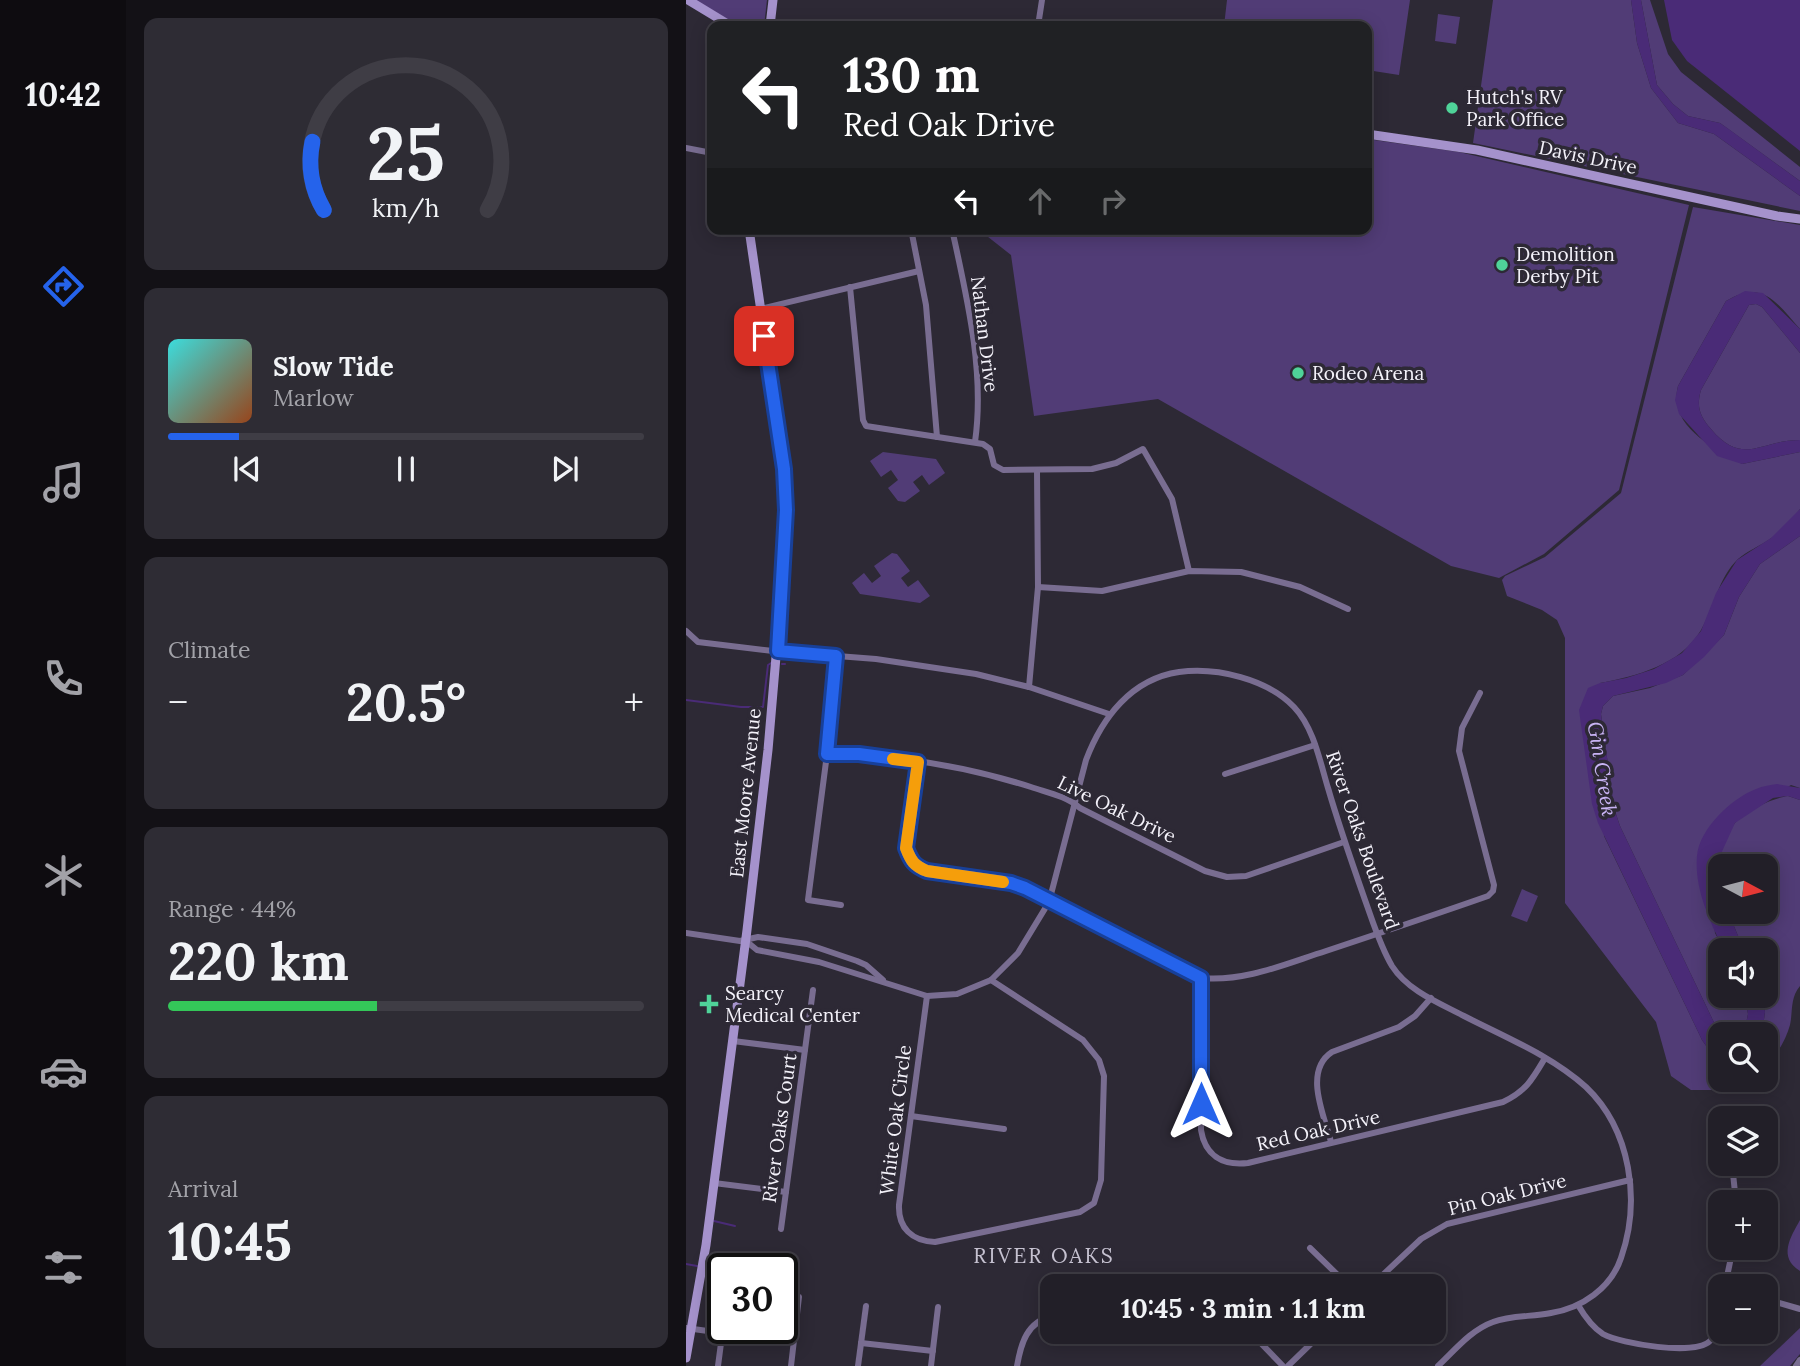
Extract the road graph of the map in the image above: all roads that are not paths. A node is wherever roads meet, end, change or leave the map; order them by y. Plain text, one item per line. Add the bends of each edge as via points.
1 (688, 0) edge
2 (773, 0) edge
3 (1042, 0) edge
4 (723, 21) edge
5 (771, 21) edge
6 (1039, 21) edge
7 (1372, 135) edge
8 (686, 148) edge
9 (707, 152) edge
10 (1800, 219) edge
11 (750, 235) edge
12 (912, 235) edge
13 (953, 235) edge
14 (919, 271) junction
15 (849, 287) junction
16 (760, 309) junction
17 (937, 437) junction
18 (975, 443) junction
19 (1037, 471) junction
20 (1189, 571) junction
21 (1038, 587) junction
22 (1348, 608) dead end
23 (686, 631) edge
24 (778, 651) junction
25 (836, 656) junction
26 (1029, 687) junction
27 (1480, 693) dead end
28 (1108, 714) junction
29 (1315, 745) junction
30 (827, 754) junction
31 (918, 762) junction
32 (1225, 774) dead end
33 (1074, 803) junction
34 (1344, 842) junction
35 (1049, 902) junction
36 (841, 905) dead end
37 (686, 933) edge
38 (1378, 934) junction
39 (746, 941) junction
40 (1201, 978) junction
41 (883, 980) junction
42 (991, 980) junction
43 (813, 990) dead end
44 (927, 996) junction
45 (1431, 998) junction
46 (733, 1041) junction
47 (805, 1050) junction
48 (1545, 1058) junction
49 (911, 1116) junction
50 (1004, 1129) dead end
51 (1331, 1142) junction
52 (1630, 1180) junction
53 (714, 1183) junction
54 (786, 1192) junction
55 (782, 1229) dead end
56 (1310, 1248) dead end
57 (1337, 1274) edge
58 (1384, 1274) edge
59 (799, 1297) dead end
60 (1778, 1303) edge
61 (798, 1305) edge
62 (866, 1306) dead end
63 (1578, 1306) junction
64 (938, 1307) dead end
65 (1800, 1309) edge
66 (1040, 1320) edge
67 (689, 1328) edge
68 (707, 1330) edge
69 (861, 1343) junction
70 (1708, 1343) edge
71 (721, 1344) edge
72 (793, 1344) edge
73 (1263, 1344) edge
74 (1310, 1344) edge
75 (933, 1351) junction
76 (686, 1358) edge
77 (1800, 1360) edge
78 (718, 1366) edge
79 (791, 1366) edge
80 (858, 1366) edge
81 (931, 1366) edge
82 (1017, 1366) edge
83 (1286, 1366) edge
84 (1438, 1366) edge
85 (1796, 1366) edge

1 - 4 street
2 - 5 street
3 - 6 street
7 - 10 street, Davis Drive via 1477,150
8 - 9 street
11 - 16 street, East Moore Avenue
12 - 14 street
13 - 18 street, Nathan Drive via 970,316 979,413
14 - 15 street
14 - 17 street
15 - 16 street
15 - 17 street via 866,426
16 - 24 street, East Moore Avenue via 785,475 786,540
17 - 18 street
18 - 19 street via 990,449 998,469
19 - 20 street via 1092,470 1143,449 1172,499
19 - 21 street
20 - 21 street via 1102,591
20 - 22 street via 1252,574 1300,587
21 - 26 street
23 - 24 street via 698,642
24 - 25 street
24 - 39 street, East Moore Avenue
25 - 26 street via 976,674
25 - 30 street
26 - 28 street
27 - 38 street via 1462,728 1459,751 1493,891
28 - 29 street, River Oaks Boulevard via 1126,696 1165,674 1211,673 1260,683 1275,692 1294,707
28 - 33 street, River Oaks Boulevard via 1094,738
29 - 32 street
29 - 34 street, River Oaks Boulevard
30 - 31 street, Live Oak Drive
30 - 36 street via 808,900
31 - 33 street, Live Oak Drive via 974,771
31 - 35 street via 906,848 916,867 1011,883
33 - 34 street, Live Oak Drive via 1205,871 1227,877 1246,877
33 - 35 street, River Oaks Boulevard
34 - 38 street, River Oaks Boulevard
35 - 40 street
35 - 42 street, River Oaks Boulevard via 1018,953
37 - 39 street
38 - 40 street via 1249,976
38 - 45 street, River Oaks Boulevard via 1397,972
39 - 41 street, River Oaks Boulevard via 757,950
39 - 41 street, River Oaks Boulevard via 758,937 807,944 866,965
39 - 46 street, East Moore Avenue
40 - 51 street, Red Oak Drive via 1201,1130 1211,1154 1240,1164
41 - 44 street, River Oaks Boulevard
42 - 44 street, River Oaks Boulevard via 957,994
42 - 49 street, White Oak Circle via 1083,1040 1099,1060 1104,1076 1101,1180 1094,1202 1080,1212 948,1239 928,1242 916,1238 906,1230 899,1211
43 - 47 street, River Oaks Court
44 - 49 street, White Oak Circle
45 - 48 street, River Oaks Boulevard
45 - 51 street via 1399,1027 1332,1052 1318,1066 1316,1077
46 - 47 street
46 - 53 street, East Moore Avenue
47 - 54 street, River Oaks Court
48 - 51 street, Red Oak Drive via 1531,1082 1503,1102
48 - 52 street, River Oaks Boulevard via 1587,1088 1610,1118
49 - 50 street
52 - 58 street, Pin Oak Drive via 1447,1224 1421,1239
52 - 63 street, River Oaks Boulevard via 1627,1240 1620,1261 1610,1280
53 - 54 street
53 - 67 street, East Moore Avenue
54 - 55 street, River Oaks Court
56 - 57 street
59 - 61 street
60 - 65 street
62 - 69 street
63 - 70 street via 1594,1327 1629,1344 1693,1348
63 - 84 street, River Oaks Boulevard via 1492,1322 1470,1335
64 - 75 street
66 - 82 street via 1023,1339
67 - 68 street
67 - 76 street, East Moore Avenue
69 - 75 street
69 - 80 street
71 - 78 street
72 - 79 street
73 - 83 street
74 - 83 street
75 - 81 street
77 - 85 street

